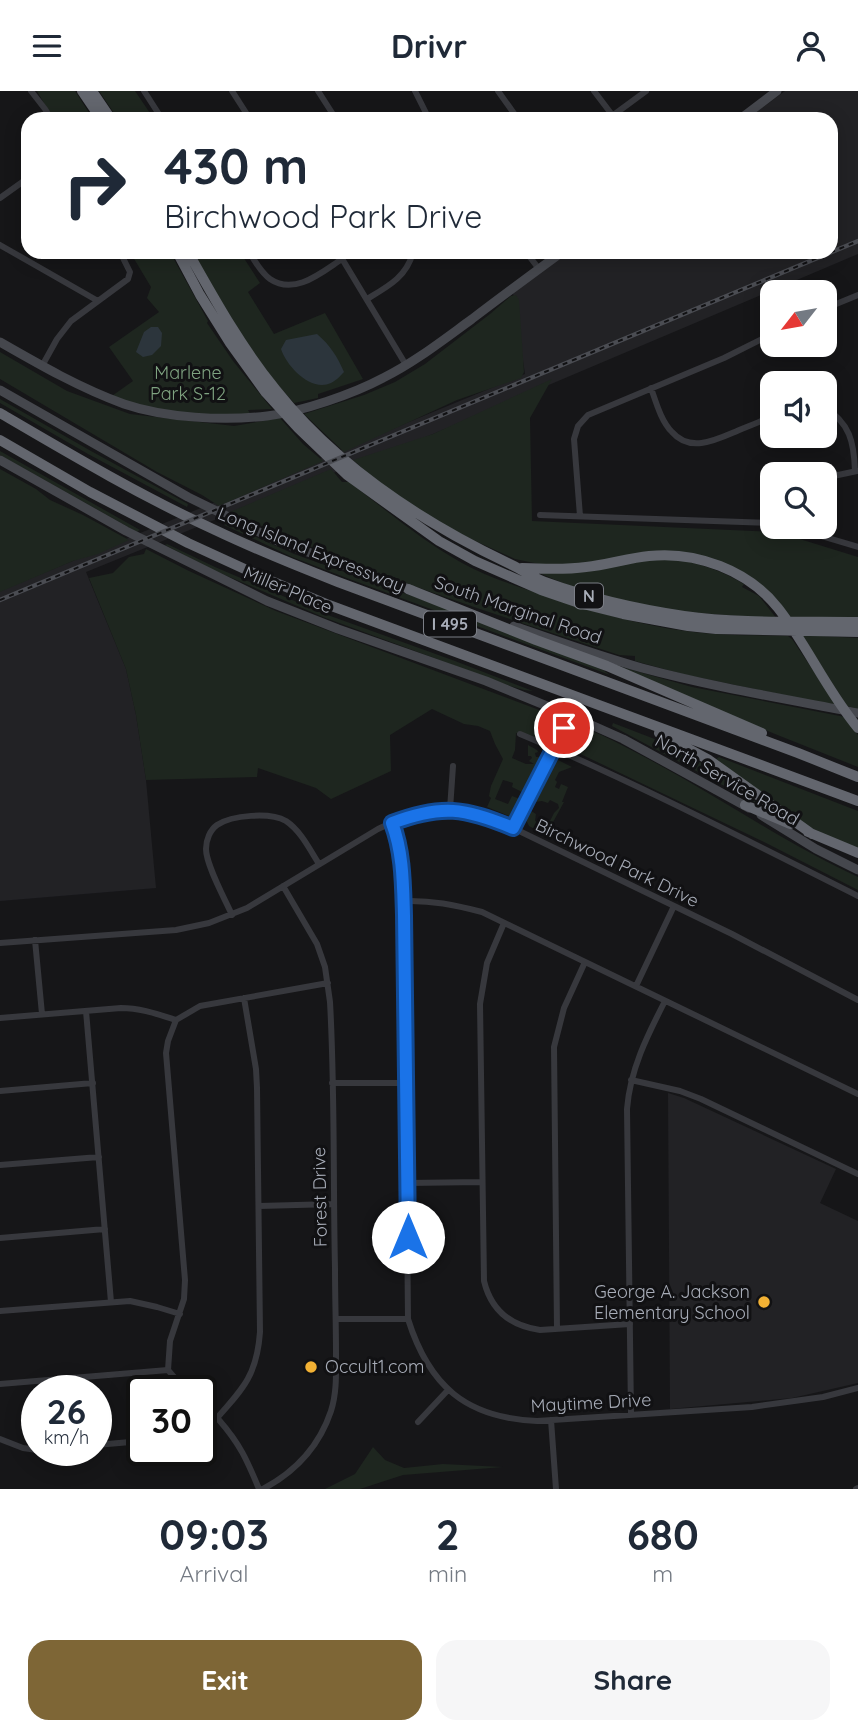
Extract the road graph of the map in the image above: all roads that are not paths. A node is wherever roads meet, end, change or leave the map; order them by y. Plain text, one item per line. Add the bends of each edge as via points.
1 (31, 91) edge
2 (82, 91) edge
3 (92, 91) edge
4 (144, 91) edge
5 (232, 91) edge
6 (318, 91) edge
7 (415, 91) edge
8 (498, 91) edge
9 (594, 91) edge
10 (646, 91) edge
11 (777, 91) edge
12 (766, 94) edge
13 (47, 112) edge
14 (96, 112) edge
15 (106, 112) edge
16 (158, 112) edge
17 (246, 112) edge
18 (332, 112) edge
19 (426, 112) edge
20 (514, 112) edge
21 (607, 112) edge
22 (617, 112) edge
23 (747, 112) edge
24 (21, 183) edge
25 (0, 198) edge
26 (0, 245) edge
27 (21, 257) edge
28 (24, 259) edge
29 (124, 259) edge
30 (181, 259) edge
31 (192, 259) edge
32 (254, 259) edge
33 (342, 259) joint
34 (411, 259) edge
35 (531, 259) edge
36 (552, 259) edge
37 (538, 269) junction
38 (857, 298) edge
39 (367, 299) junction
40 (98, 301) junction
41 (837, 305) edge
42 (760, 340) edge
43 (0, 342) edge
44 (406, 365) junction
45 (42, 366) junction
46 (651, 388) junction
47 (0, 390) edge
48 (271, 392) junction
49 (0, 413) edge
50 (837, 418) edge
51 (760, 421) edge
52 (0, 440) edge
53 (0, 460) edge
54 (350, 471) junction
55 (856, 471) edge
56 (837, 475) edge
57 (540, 515) dead end
58 (580, 516) junction
59 (760, 523) edge
60 (832, 539) edge
61 (858, 547) edge
62 (520, 568) junction
63 (408, 589) junction
64 (858, 622) edge
65 (858, 632) edge
66 (593, 703) junction
67 (858, 713) edge
68 (578, 719) junction
69 (858, 727) edge
70 (520, 734) dead end
71 (552, 748) junction
72 (798, 753) junction
73 (453, 766) dead end
74 (858, 777) edge
75 (858, 801) edge
76 (745, 805) junction
77 (450, 809) junction
78 (392, 823) junction
79 (202, 826) dead end
80 (513, 828) junction
81 (211, 831) junction
82 (812, 834) junction
83 (858, 853) edge
84 (319, 864) junction
85 (858, 870) edge
86 (283, 886) junction
87 (858, 896) edge
88 (404, 901) junction
89 (674, 906) junction
90 (232, 915) junction
91 (504, 923) junction
92 (35, 940) junction
93 (0, 943) edge
94 (585, 962) junction
95 (328, 983) junction
96 (635, 986) junction
97 (244, 998) junction
98 (858, 1000) edge
99 (665, 1001) junction
100 (86, 1011) junction
101 (42, 1014) junction
102 (0, 1018) edge
103 (176, 1020) junction
104 (631, 1080) junction
105 (93, 1083) junction
106 (332, 1083) junction
107 (406, 1083) junction
108 (0, 1091) edge
109 (858, 1094) edge
110 (99, 1157) junction
111 (0, 1165) edge
112 (858, 1174) edge
113 (481, 1182) junction
114 (408, 1183) junction
115 (334, 1204) junction
116 (259, 1206) junction
117 (105, 1229) junction
118 (0, 1238) edge
119 (111, 1302) junction
120 (0, 1311) edge
121 (180, 1314) junction
122 (336, 1319) junction
123 (408, 1319) junction
124 (630, 1324) junction
125 (557, 1329) junction
126 (168, 1370) junction
127 (172, 1375) edge
128 (0, 1384) edge
129 (858, 1388) edge
130 (448, 1390) junction
131 (631, 1414) junction
132 (217, 1418) joint
133 (551, 1420) junction
134 (418, 1422) dead end
135 (0, 1439) edge
136 (21, 1447) edge
137 (261, 1489) edge
138 (556, 1489) edge

1 - 13 street
2 - 14 highway
3 - 15 highway
4 - 16 street
5 - 17 street
6 - 18 street
7 - 19 street
8 - 20 street
9 - 21 street
10 - 22 street
11 - 12 main road
12 - 23 main road
24 - 25 street
26 - 27 street
28 - 40 street
29 - 40 street via 128,279
30 - 48 highway, N via 218,324
31 - 48 highway, N
32 - 33 street via 269,278 288,285 311,279
33 - 39 street
34 - 39 street via 398,279
35 - 37 street
36 - 37 main road
37 - 44 main road
38 - 41 street
39 - 44 street
40 - 45 street via 64,329
42 - 46 street
43 - 45 main road
44 - 45 main road via 351,393 290,411 219,417 182,416 126,404
46 - 51 street via 671,432 684,442 708,443
46 - 58 street via 588,415 578,426 574,447
47 - 63 main road, South Marginal Road via 188,497 275,540
48 - 54 highway, N
49 - 72 highway, Long Island Expressway / I 495 via 214,530 338,582
50 - 55 street via 851,437
52 - 66 highway, I 495 via 146,522 262,577
53 - 68 main road, Miller Place via 267,601
54 - 62 highway, N via 431,523
54 - 65 highway, N via 439,541 512,578 579,603 688,626
55 - 56 street
57 - 58 street
58 - 59 street
60 - 61 street
62 - 64 highway, N via 541,581 595,597 685,616
62 - 69 highway via 588,567 646,556 681,556 727,569 753,585 779,610
63 - 67 main road, South Marginal Road via 643,668
63 - 72 highway via 607,666 779,740
66 - 75 highway, I 495
66 - 82 highway via 709,760
68 - 71 street via 564,728
68 - 76 main road, North Service Road
70 - 71 street
71 - 80 street
71 - 87 street
72 - 74 highway, Long Island Expressway / I 495
73 - 77 street
76 - 82 highway
76 - 85 main road, North Service Road
77 - 78 street, Birchwood Park Drive
77 - 80 street, Birchwood Park Drive
78 - 84 street, Birchwood Park Drive
78 - 88 street, Maytime Drive via 400,848
79 - 81 street
80 - 89 street, Birchwood Park Drive
81 - 84 street via 228,820 280,818 295,828
81 - 90 street via 208,861
82 - 83 highway
84 - 86 street, Birchwood Park Drive
86 - 90 street, Birchwood Park Drive
86 - 95 street, Forest Drive via 317,944
88 - 91 street via 453,904
88 - 107 street, Maytime Drive
89 - 96 street
89 - 98 street, Birchwood Park Drive
90 - 92 street, Birchwood Park Drive via 176,930
91 - 94 street
91 - 113 street via 488,963 480,1004
92 - 93 street, Birchwood Park Drive
92 - 101 street
94 - 96 street
94 - 125 street via 564,1008 554,1047
95 - 97 street
95 - 106 street, Forest Drive
96 - 99 street
97 - 103 street via 200,1006
97 - 116 street via 257,1078
99 - 104 street
99 - 109 street
100 - 101 street
100 - 103 street via 132,1008
100 - 105 street
101 - 102 street
103 - 121 street via 166,1053 185,1280
104 - 112 street via 701,1099
104 - 124 street via 627,1109
105 - 108 street
105 - 110 street
106 - 107 street
106 - 115 street, Forest Drive
107 - 114 street, Maytime Drive
110 - 111 street
110 - 117 street
113 - 114 street
113 - 125 street via 484,1281 490,1300 518,1325
114 - 123 street, Maytime Drive
115 - 116 street
115 - 122 street, Forest Drive
116 - 132 street via 259,1349 250,1378
117 - 118 street
117 - 119 street
119 - 120 street
119 - 121 street via 130,1301
121 - 126 street via 170,1341
122 - 123 street
122 - 137 street, Forest Drive via 335,1389 325,1428 301,1463
123 - 130 street, Maytime Drive via 425,1361
124 - 125 street
124 - 131 street
126 - 127 street
126 - 128 street
129 - 131 street, Maytime Drive via 752,1407
130 - 133 street, Maytime Drive via 495,1415
130 - 134 street
131 - 133 street, Maytime Drive
132 - 137 street via 236,1440
133 - 138 street
135 - 136 street

